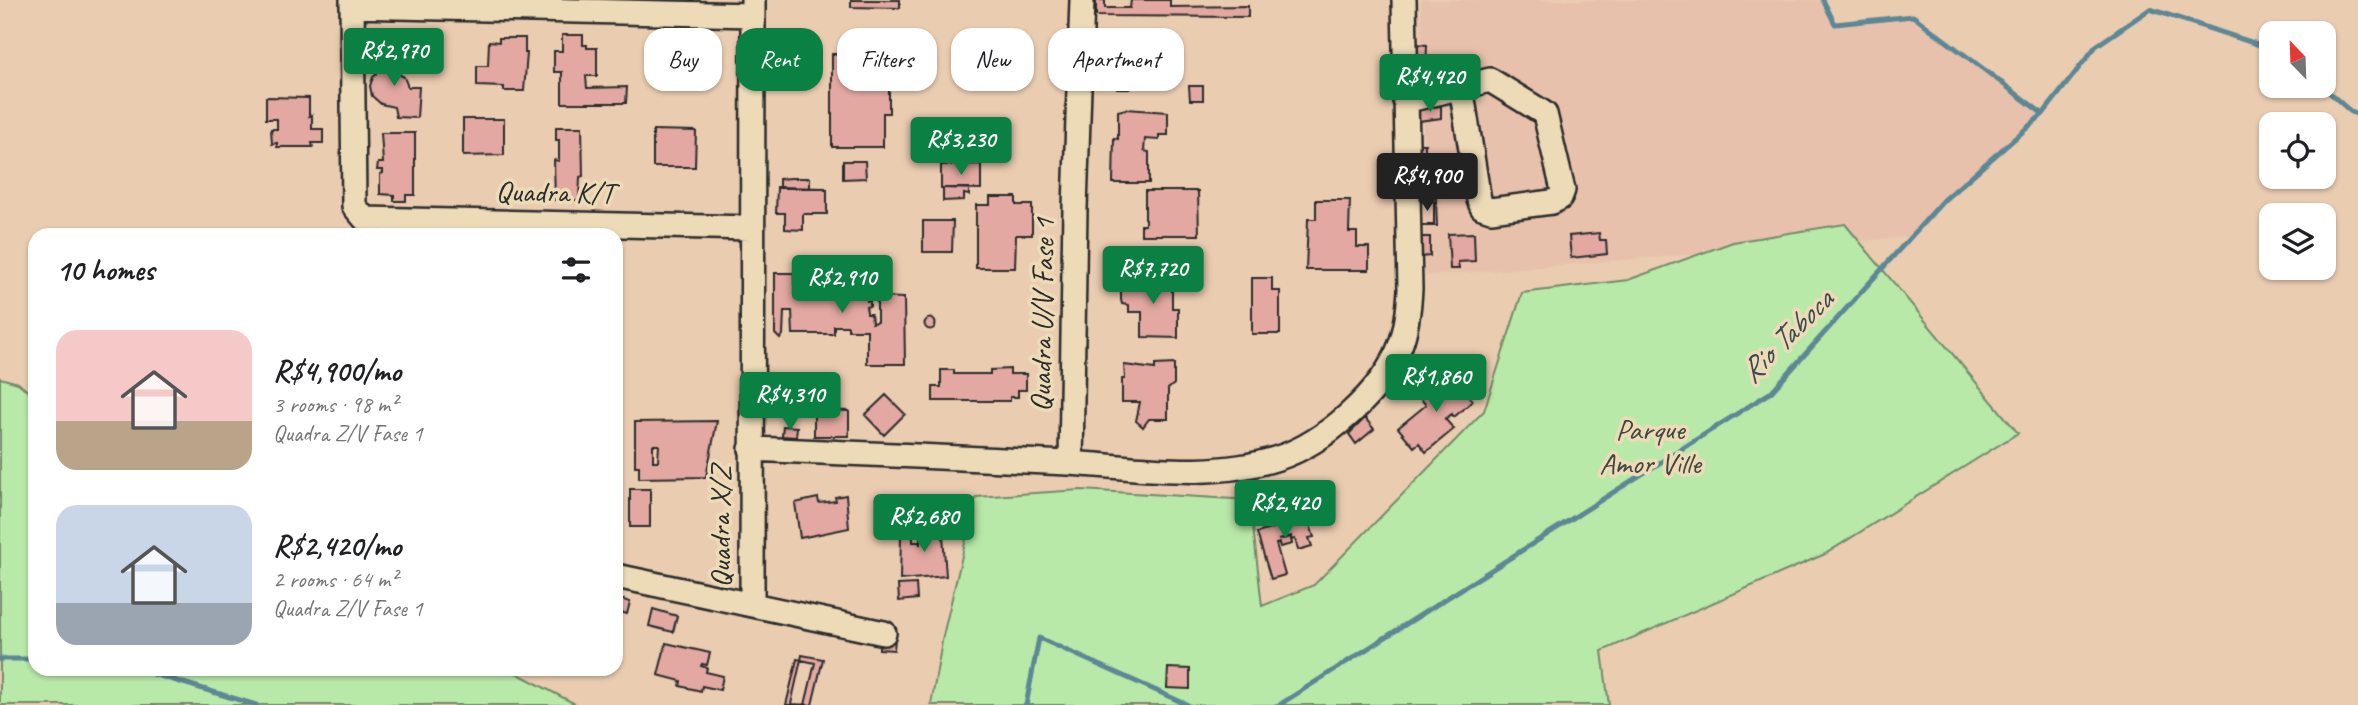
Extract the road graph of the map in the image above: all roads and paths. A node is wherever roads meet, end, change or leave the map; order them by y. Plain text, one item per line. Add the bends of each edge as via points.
1 (1082, 0) edge
2 (1405, 0) edge
3 (352, 3) edge
4 (753, 7) edge
5 (1461, 87) junction
6 (1405, 101) junction
7 (752, 228) junction
8 (751, 449) junction
9 (1071, 463) junction
10 (623, 577) edge
11 (752, 605) junction
12 (884, 633) dead end

1 - 9 street, Quadra U/V Fase 1
2 - 6 street
3 - 4 street
3 - 7 street, Quadra K/T via 354,206 365,219
4 - 7 street, Quadra X/Z
5 - 5 street via 1482,207 1491,210 1560,198 1563,190 1545,114 1490,80
5 - 6 street
6 - 9 street via 1409,311 1400,345 1371,392 1299,449 1235,469
7 - 8 street, Quadra X/Z
8 - 9 street
8 - 11 street, Quadra X/Z
10 - 11 street
11 - 12 street

